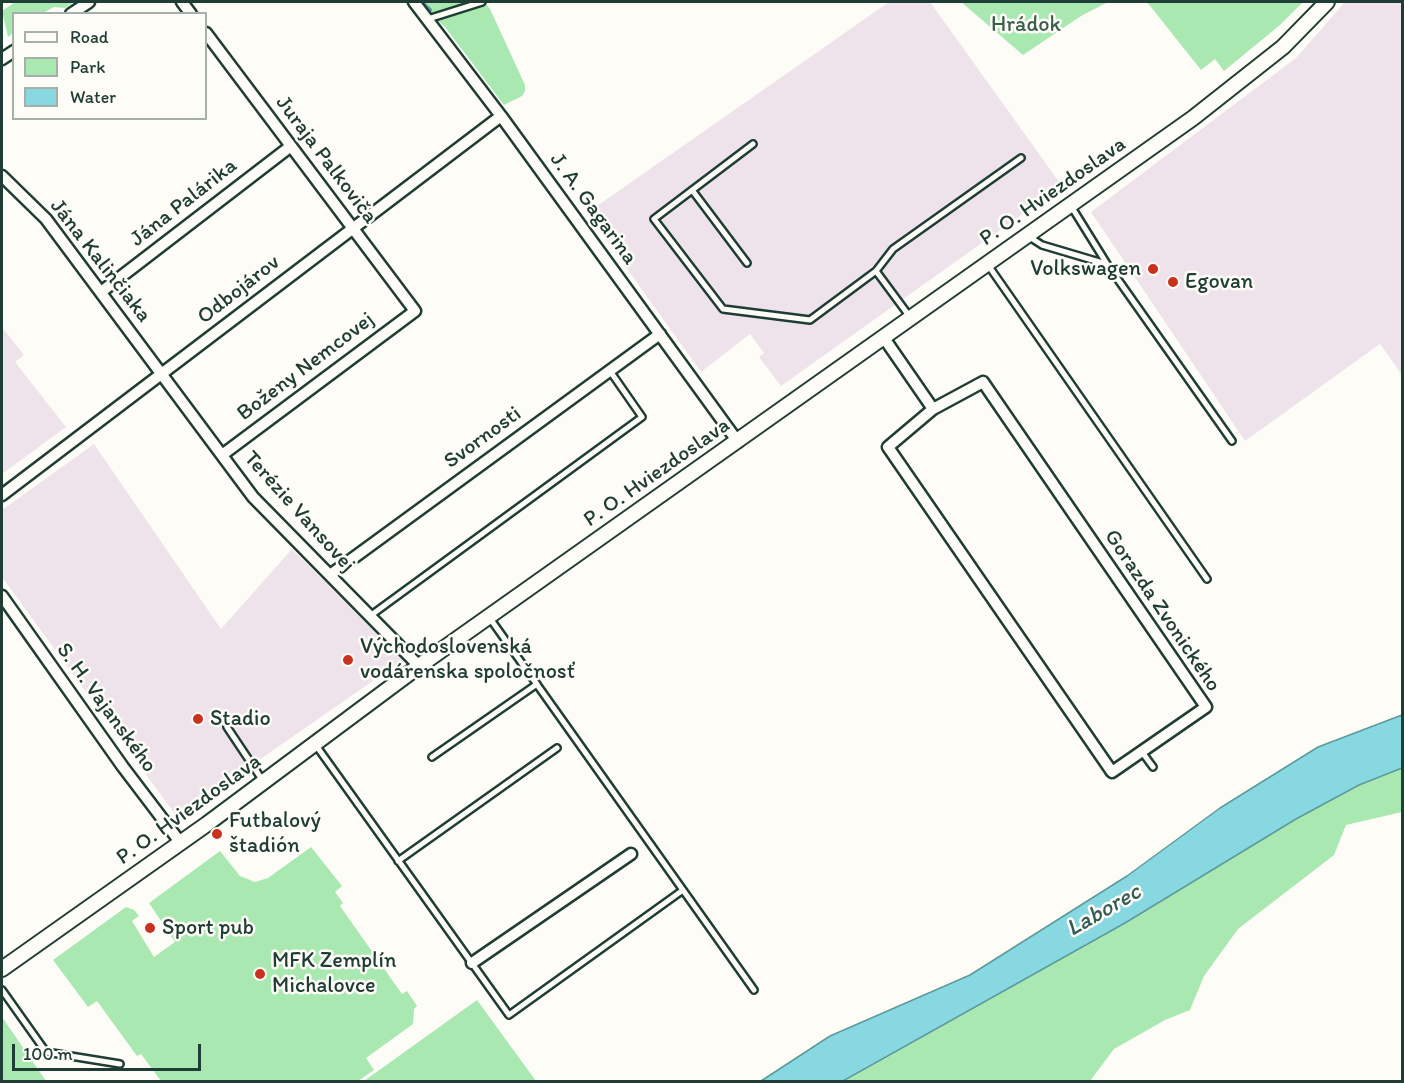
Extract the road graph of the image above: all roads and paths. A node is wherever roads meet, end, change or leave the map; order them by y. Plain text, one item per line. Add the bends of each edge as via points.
1 (89, 2) edge
2 (414, 2) edge
3 (482, 2) edge
4 (1327, 2) edge
5 (74, 12) edge
6 (428, 19) junction
7 (207, 34) edge
8 (501, 116) junction
9 (753, 144) dead end
10 (291, 146) junction
11 (1021, 158) dead end
12 (2, 176) edge
13 (692, 190) junction
14 (1070, 204) junction
15 (353, 227) junction
16 (1026, 235) junction
17 (747, 263) dead end
18 (987, 264) junction
19 (1107, 264) junction
20 (876, 271) junction
21 (100, 292) junction
22 (414, 311) joint
23 (911, 319) junction
24 (660, 334) junction
25 (884, 338) junction
26 (609, 370) junction
27 (162, 374) junction
28 (933, 409) junction
29 (1232, 441) dead end
30 (738, 442) junction
31 (222, 455) junction
32 (2, 495) edge
33 (330, 575) junction
34 (1207, 579) dead end
35 (2, 596) edge
36 (370, 616) junction
37 (489, 617) junction
38 (419, 666) junction
39 (537, 684) junction
40 (227, 727) dead end
41 (314, 743) junction
42 (557, 748) dead end
43 (1142, 752) junction
44 (432, 757) dead end
45 (1153, 767) dead end
46 (264, 782) junction
47 (180, 842) junction
48 (631, 854) dead end
49 (398, 861) junction
50 (683, 890) junction
51 (471, 963) junction
52 (2, 969) edge
53 (2, 990) edge
54 (754, 990) dead end
55 (120, 1064) dead end

1 - 5 street
2 - 6 street, J. A. Gagarina
3 - 6 lane
4 - 14 street, P. O. Hviezdoslava via 1283,47 1232,89
6 - 8 street, J. A. Gagarina
7 - 10 street, Juraja Palkoviča
8 - 15 street, Odbojárov
8 - 24 street, J. A. Gagarina
9 - 13 lane
10 - 15 street, Juraja Palkoviča
10 - 21 street, Jána Palárika
11 - 20 lane, P. O. Hviezdoslava via 893,249
12 - 21 street, Jána Kalinčiaka via 46,219
13 - 17 lane
13 - 20 lane, P. O. Hviezdoslava via 654,219 723,309 810,320
14 - 16 street, P. O. Hviezdoslava
14 - 19 lane
15 - 22 street, Juraja Palkoviča
15 - 27 street, Odbojárov
16 - 18 street, P. O. Hviezdoslava
16 - 19 lane via 1042,245
18 - 23 street, P. O. Hviezdoslava
18 - 34 lane
19 - 29 lane
20 - 23 lane
21 - 27 street, Jána Kalinčiaka
22 - 31 street, Boženy Nemcovej
23 - 25 street, P. O. Hviezdoslava
24 - 26 street, Svornosti
24 - 30 street, J. A. Gagarina
25 - 28 street
25 - 30 street, P. O. Hviezdoslava
26 - 33 street, Svornosti
26 - 36 lane via 642,417
27 - 31 street, Terézie Vansovej
27 - 32 street, Odbojárov
28 - 43 street, Gorazda Zvonického via 888,447 1112,772
28 - 43 street, Gorazda Zvonického via 983,382 1206,707
30 - 37 street, P. O. Hviezdoslava
31 - 33 street, Terézie Vansovej via 253,497
33 - 36 street, Terézie Vansovej
35 - 47 street, S. H. Vajanského
36 - 38 street, Terézie Vansovej
37 - 38 street, P. O. Hviezdoslava
37 - 39 lane
38 - 41 street, P. O. Hviezdoslava
39 - 44 lane
39 - 50 lane
40 - 46 lane
41 - 46 street, P. O. Hviezdoslava
41 - 49 lane
42 - 49 lane
43 - 45 lane
46 - 47 street, P. O. Hviezdoslava
47 - 52 street, P. O. Hviezdoslava
48 - 51 street
49 - 51 lane
50 - 51 lane via 509,1015
50 - 54 lane
53 - 55 lane via 46,1052

